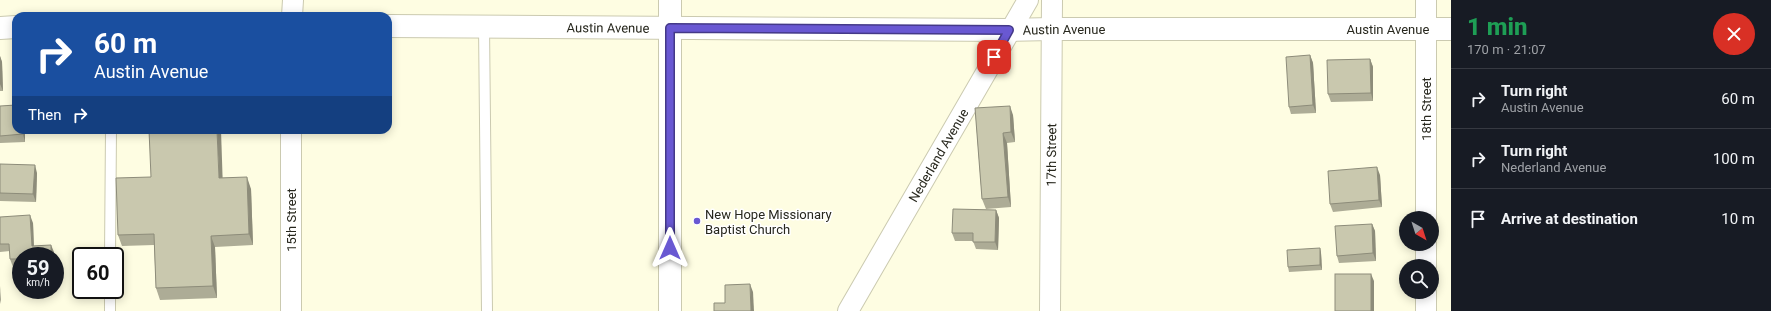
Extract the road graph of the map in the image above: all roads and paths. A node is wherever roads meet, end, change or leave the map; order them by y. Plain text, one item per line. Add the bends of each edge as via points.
1 (293, 0) edge
2 (670, 0) edge
3 (1028, 0) edge
4 (1052, 0) edge
5 (1426, 0) edge
6 (292, 12) edge
7 (392, 26) edge
8 (484, 26) junction
9 (12, 27) edge
10 (0, 28) edge
11 (670, 28) junction
12 (1052, 29) junction
13 (1426, 29) junction
14 (1451, 29) edge
15 (1009, 30) junction
16 (111, 134) edge
17 (291, 134) edge
18 (1426, 211) edge
19 (110, 247) edge
20 (110, 299) edge
21 (1426, 299) edge
22 (110, 311) edge
23 (291, 311) edge
24 (487, 311) edge
25 (670, 311) edge
26 (848, 311) edge
27 (1050, 311) edge
28 (1426, 311) edge

1 - 6 street
2 - 11 street
3 - 15 street, Nederland Avenue
4 - 12 street, 17th Street
5 - 13 street, 18th Street
7 - 8 street, Austin Avenue
8 - 11 street, Austin Avenue
8 - 24 lane
9 - 10 street
11 - 15 street, Austin Avenue
11 - 25 street
12 - 13 street, Austin Avenue
12 - 15 street, Austin Avenue
12 - 27 street, 17th Street
13 - 14 street, Austin Avenue
13 - 18 street, 18th Street
15 - 26 street, Nederland Avenue
16 - 19 lane
17 - 23 street, 15th Street
20 - 22 lane
21 - 28 street

